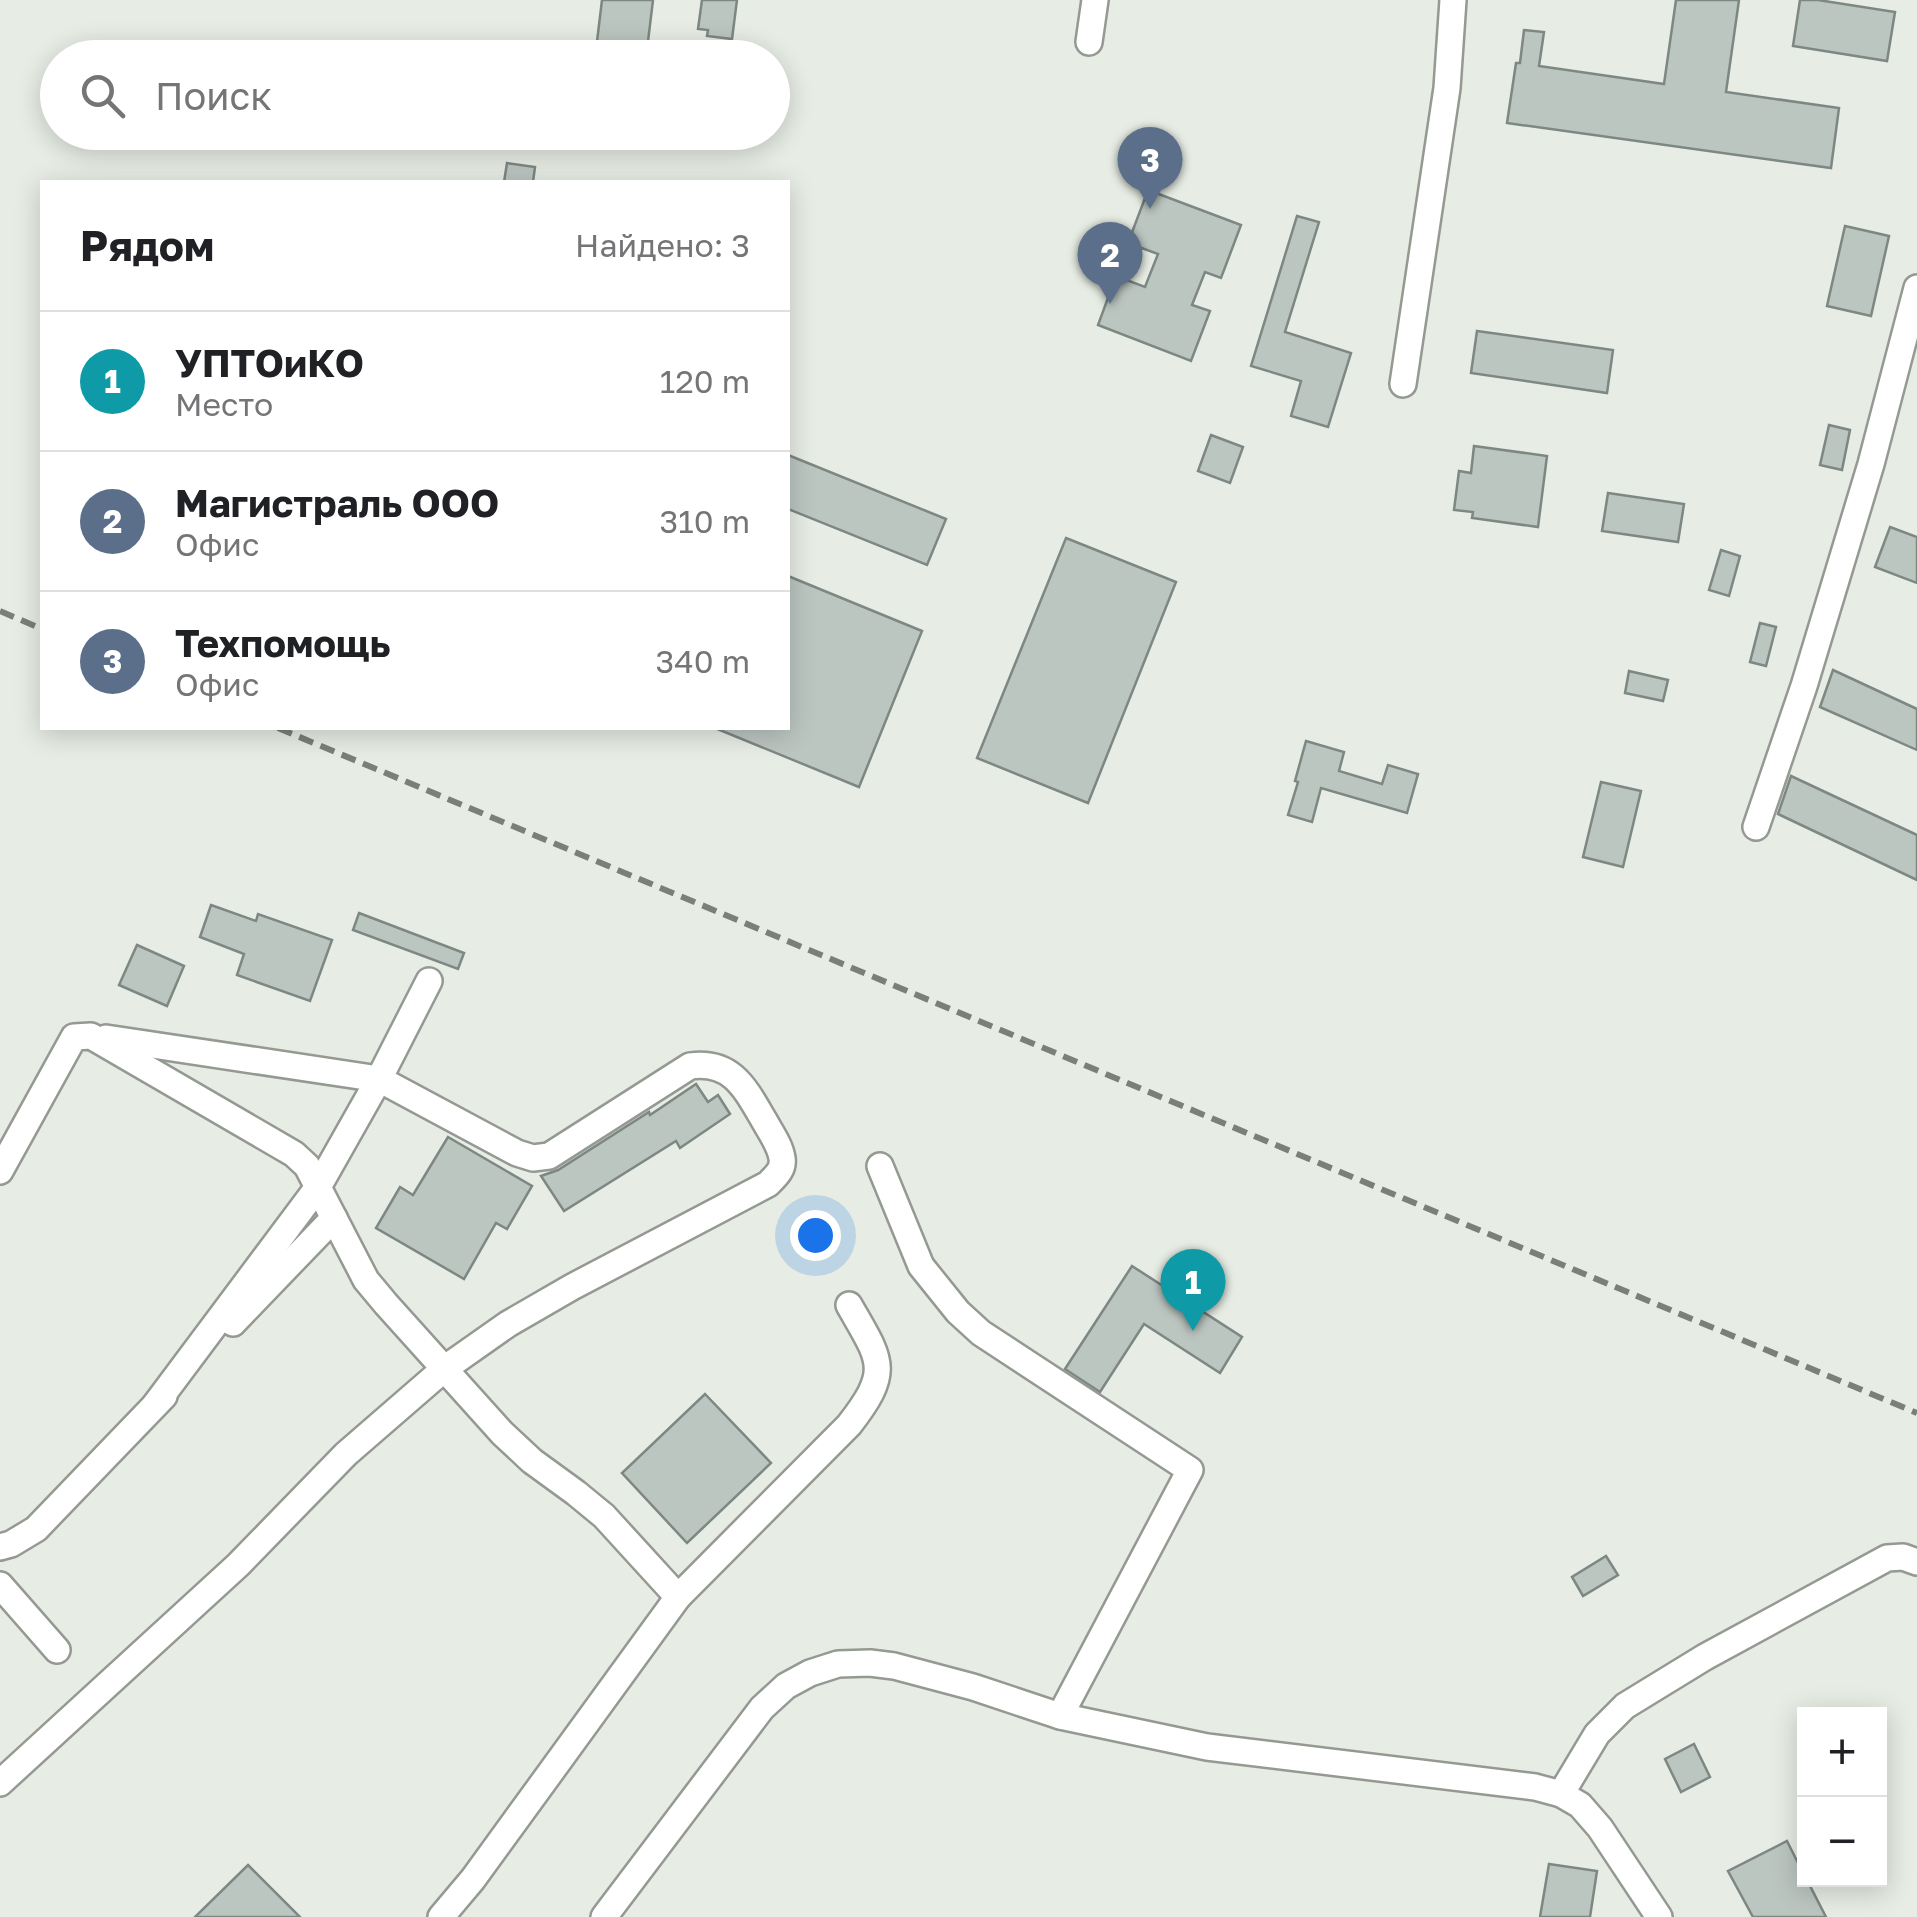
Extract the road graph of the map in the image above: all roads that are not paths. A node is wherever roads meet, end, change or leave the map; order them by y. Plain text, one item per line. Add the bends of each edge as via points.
1 (1095, 0) edge
2 (1453, 0) edge
3 (1089, 42) dead end
4 (1917, 288) edge
5 (1403, 384) dead end
6 (1756, 827) dead end
7 (428, 980) dead end
8 (92, 1036) junction
9 (379, 1078) junction
10 (8, 1136) edge
11 (880, 1166) dead end
12 (0, 1170) edge
13 (318, 1187) junction
14 (334, 1218) junction
15 (849, 1305) dead end
16 (444, 1369) junction
17 (155, 1405) junction
18 (0, 1547) edge
19 (1917, 1562) edge
20 (0, 1584) edge
21 (678, 1598) junction
22 (58, 1650) dead end
23 (1060, 1716) junction
24 (0, 1783) edge
25 (1561, 1794) junction
26 (442, 1917) edge
27 (604, 1917) edge
28 (1660, 1917) edge

1 - 3 street
2 - 5 street via 1447,88
4 - 6 street via 1872,464
7 - 9 street
8 - 9 street
8 - 10 street via 74,1037
8 - 13 street via 294,1154
9 - 13 street
9 - 16 street via 532,1158 549,1156 690,1066 706,1064 744,1087 783,1160 768,1184 572,1286
10 - 12 street
11 - 23 street via 921,1266 958,1312 1190,1470
13 - 14 street
13 - 17 street
14 - 16 street via 366,1280
14 - 17 street
15 - 21 street via 876,1352 878,1376 869,1400
16 - 21 street via 512,1443 604,1516
16 - 24 street
17 - 18 street via 36,1529
19 - 25 street via 1887,1558 1624,1706 1597,1734
20 - 22 street
21 - 26 street
23 - 25 street via 1207,1747
23 - 27 street via 894,1666 838,1664 810,1673 762,1708
25 - 28 street via 1600,1828

